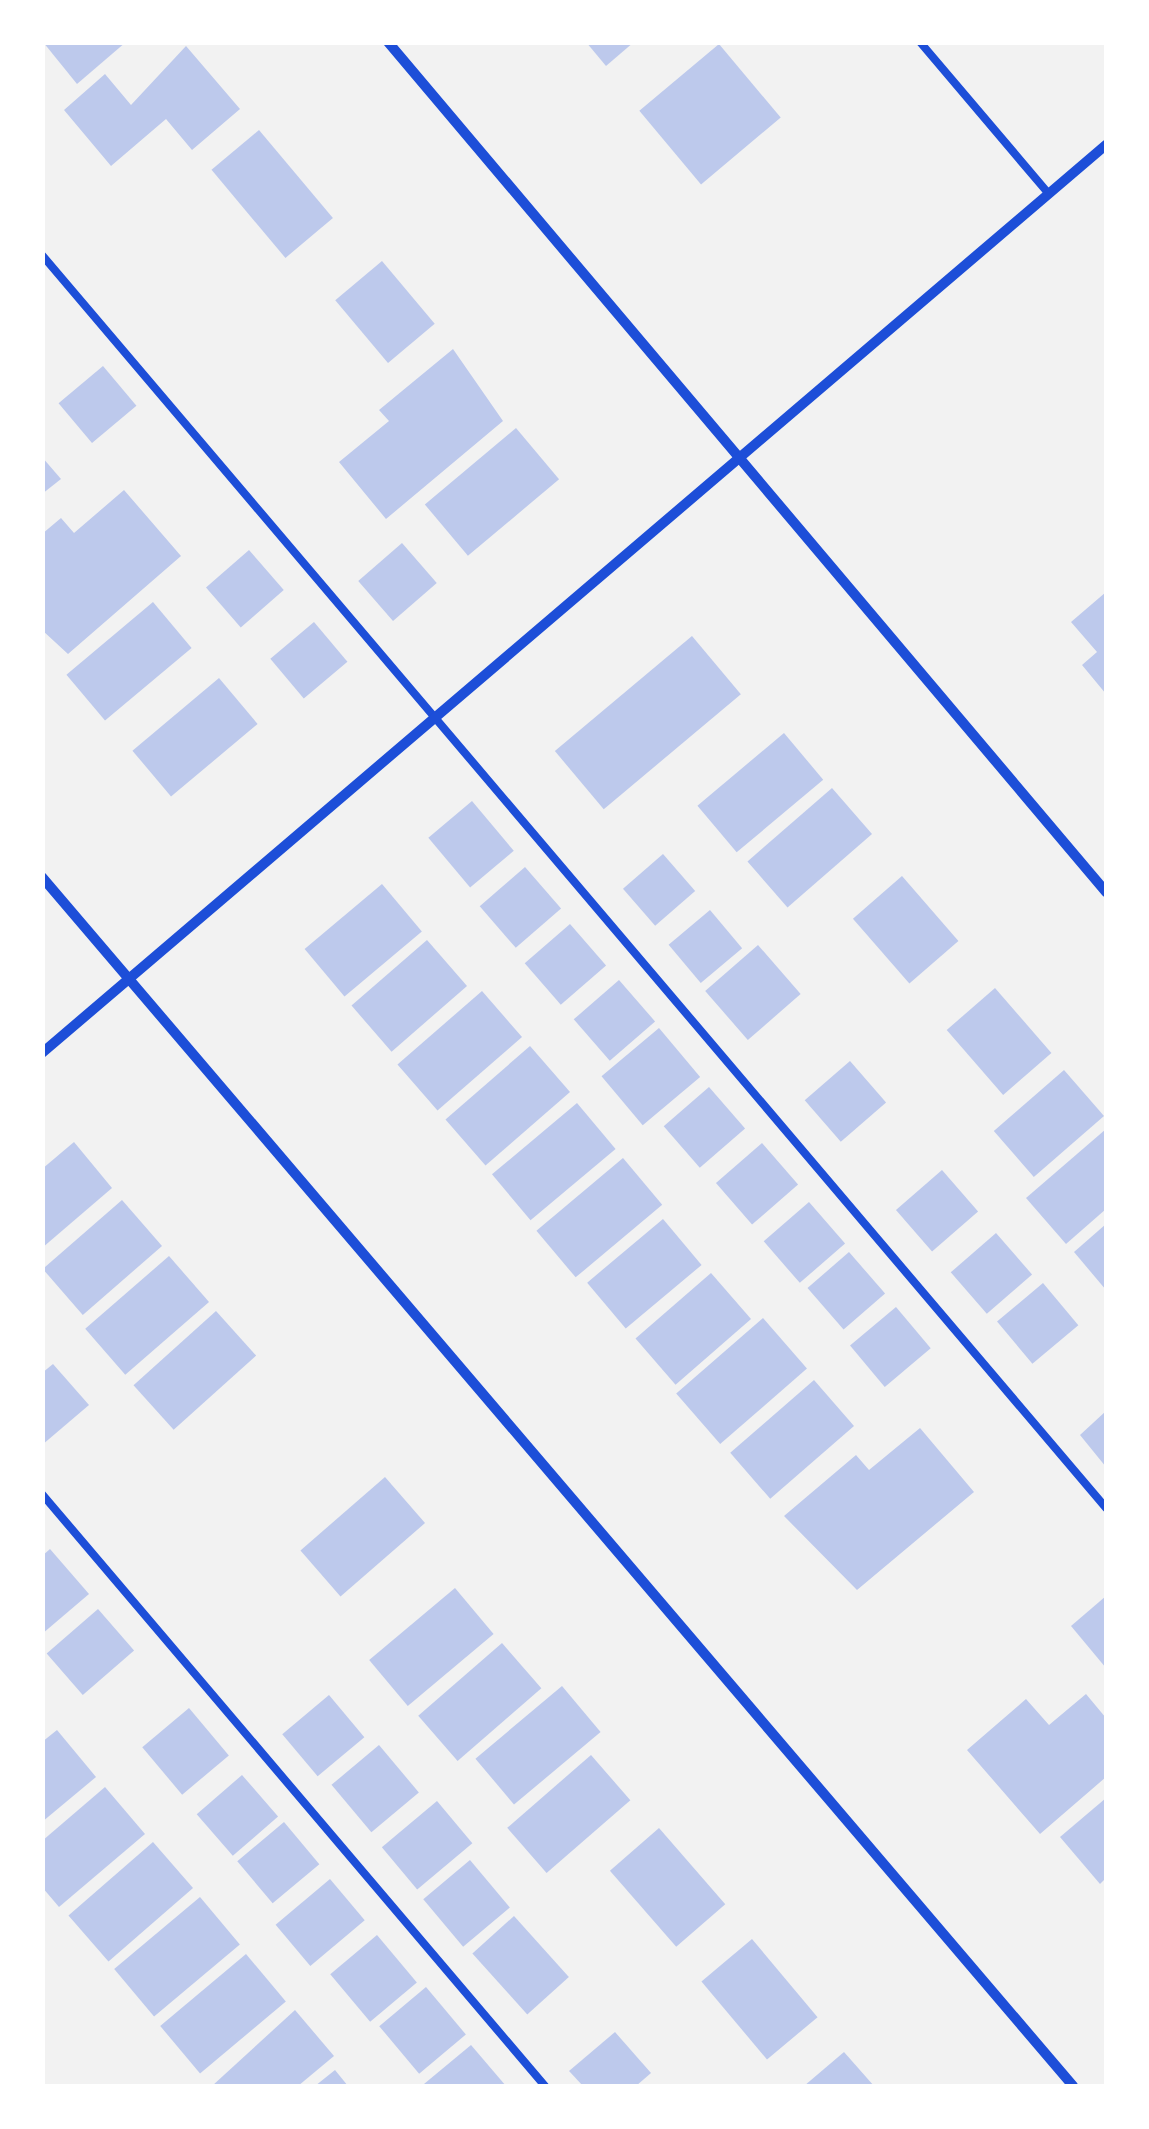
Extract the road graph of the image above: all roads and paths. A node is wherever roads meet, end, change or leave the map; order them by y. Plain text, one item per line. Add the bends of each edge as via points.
1 (388, 42) edge
2 (920, 42) edge
3 (1106, 146) edge
4 (1050, 194) junction
5 (42, 255) edge
6 (740, 457) junction
7 (435, 714) junction
8 (42, 877) edge
9 (1106, 892) edge
10 (128, 978) junction
11 (42, 1052) edge
12 (42, 1494) edge
13 (1106, 1508) edge
14 (545, 2086) edge
15 (1072, 2086) edge

1 - 6 street
2 - 4 lane
3 - 4 street
4 - 6 street
5 - 7 lane
6 - 7 street
6 - 9 street
7 - 10 street
7 - 13 lane
8 - 10 street
10 - 11 street
10 - 15 street
12 - 14 lane

